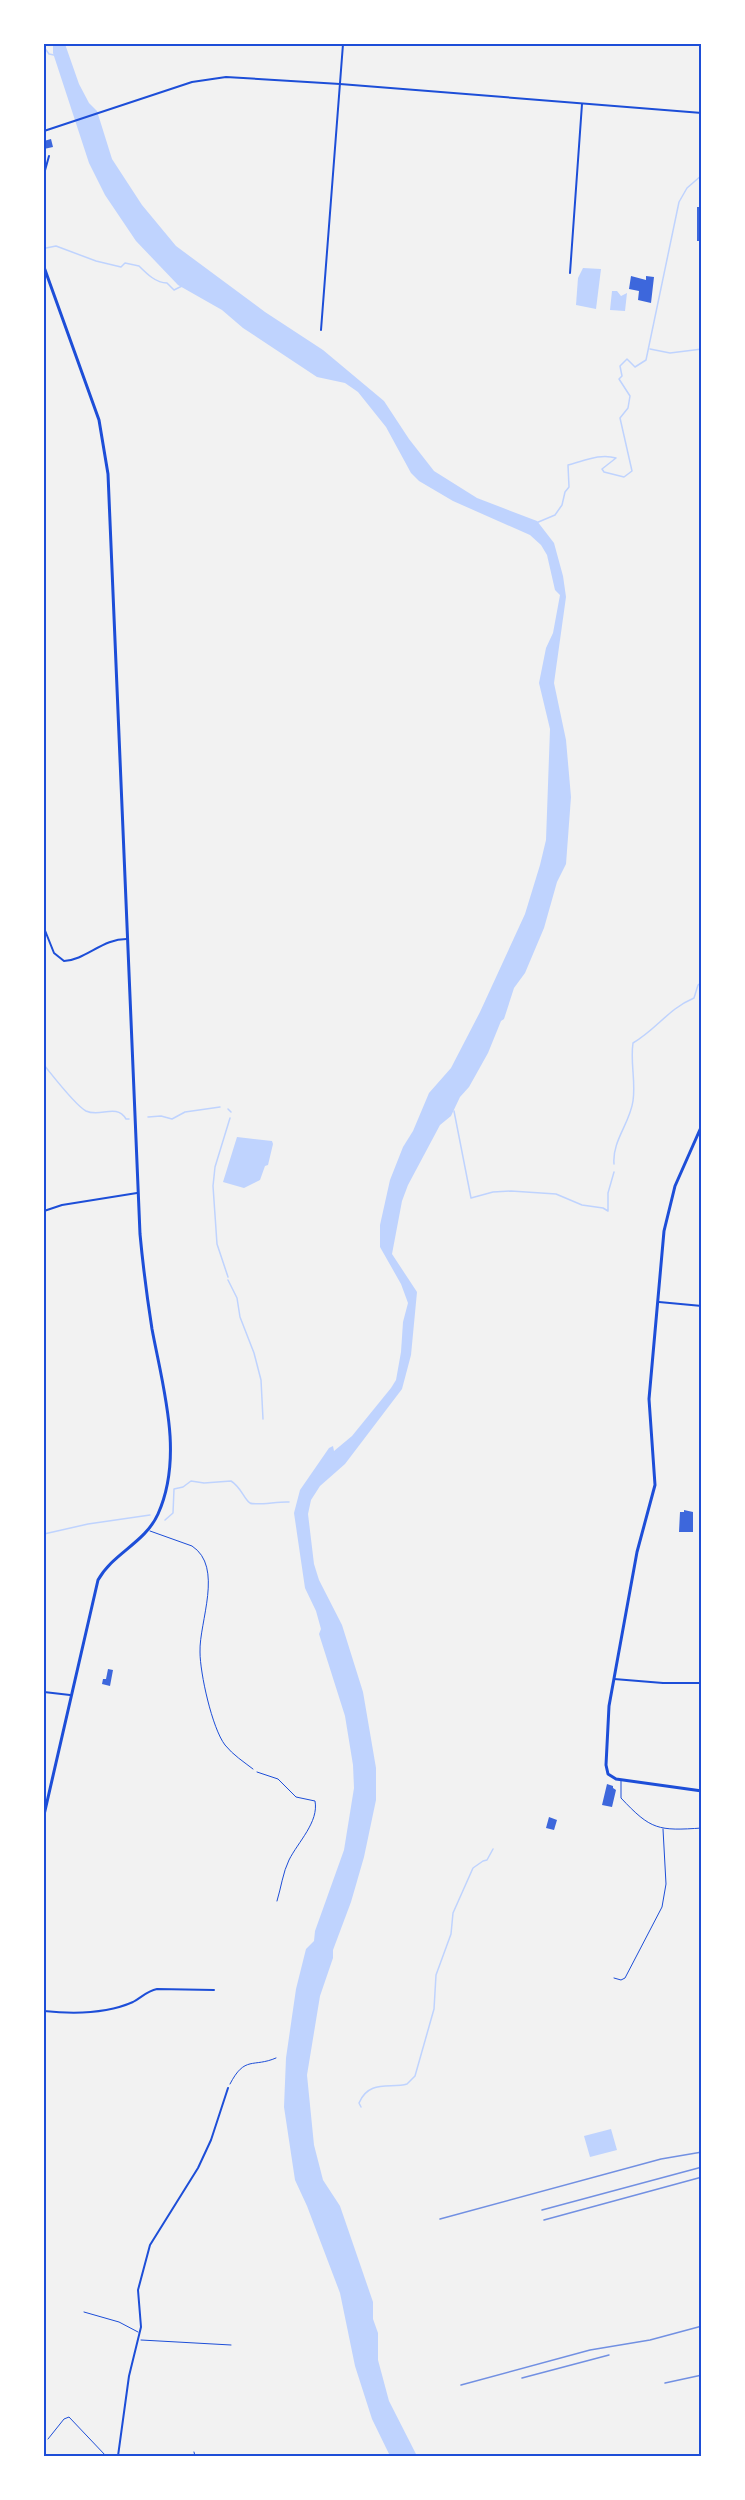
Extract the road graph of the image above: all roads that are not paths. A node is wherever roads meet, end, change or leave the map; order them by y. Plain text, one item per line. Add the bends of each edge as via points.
1 (343, 44) edge
2 (340, 84) junction
3 (582, 104) junction
4 (702, 113) edge
5 (44, 131) edge
6 (50, 156) dead end
7 (44, 174) edge
8 (44, 267) edge
9 (570, 273) dead end
10 (321, 330) dead end
11 (44, 928) edge
12 (128, 939) junction
13 (702, 1125) edge
14 (138, 1193) junction
15 (44, 1211) edge
16 (659, 1302) junction
17 (702, 1306) edge
18 (149, 1530) junction
19 (614, 1679) junction
20 (702, 1683) edge
21 (44, 1692) edge
22 (70, 1695) junction
23 (253, 1769) dead end
24 (621, 1779) junction
25 (702, 1791) edge
26 (44, 1815) edge
27 (702, 1828) edge
28 (663, 1829) junction
29 (614, 1978) dead end
30 (214, 1990) dead end
31 (44, 2011) edge
32 (228, 2088) road end
33 (84, 2312) dead end
34 (140, 2333) junction
35 (139, 2340) junction
36 (231, 2345) dead end
37 (48, 2439) dead end
38 (194, 2452) dead end
39 (106, 2457) edge
40 (118, 2457) edge
41 (195, 2457) edge

1 - 2 street
2 - 3 street
2 - 5 street via 226,77 192,82
2 - 10 street
3 - 4 street
3 - 9 street
6 - 7 street
8 - 12 main road via 104,440 112,534
11 - 12 street via 56,956 64,961 107,942
12 - 14 main road
13 - 16 main road via 668,1209
14 - 15 street
14 - 18 main road via 143,1266 171,1447 158,1514
16 - 17 street
16 - 19 main road via 649,1399 655,1487 638,1552
18 - 22 main road via 104,1568 98,1580
18 - 23 lane via 192,1546 206,1566 209,1578 200,1641 201,1670 224,1743
19 - 20 street
19 - 24 main road via 606,1765 611,1776
21 - 22 street
22 - 26 main road
24 - 25 main road
24 - 28 lane via 621,1798 646,1822
27 - 28 lane
28 - 29 lane via 666,1884 662,1907 625,1978
30 - 31 street via 158,1989 117,2007 68,2013
32 - 34 street via 198,2168 150,2245 138,2290
33 - 34 lane
34 - 35 street
35 - 36 lane
35 - 40 street via 129,2376
37 - 39 lane via 69,2417
38 - 41 lane

